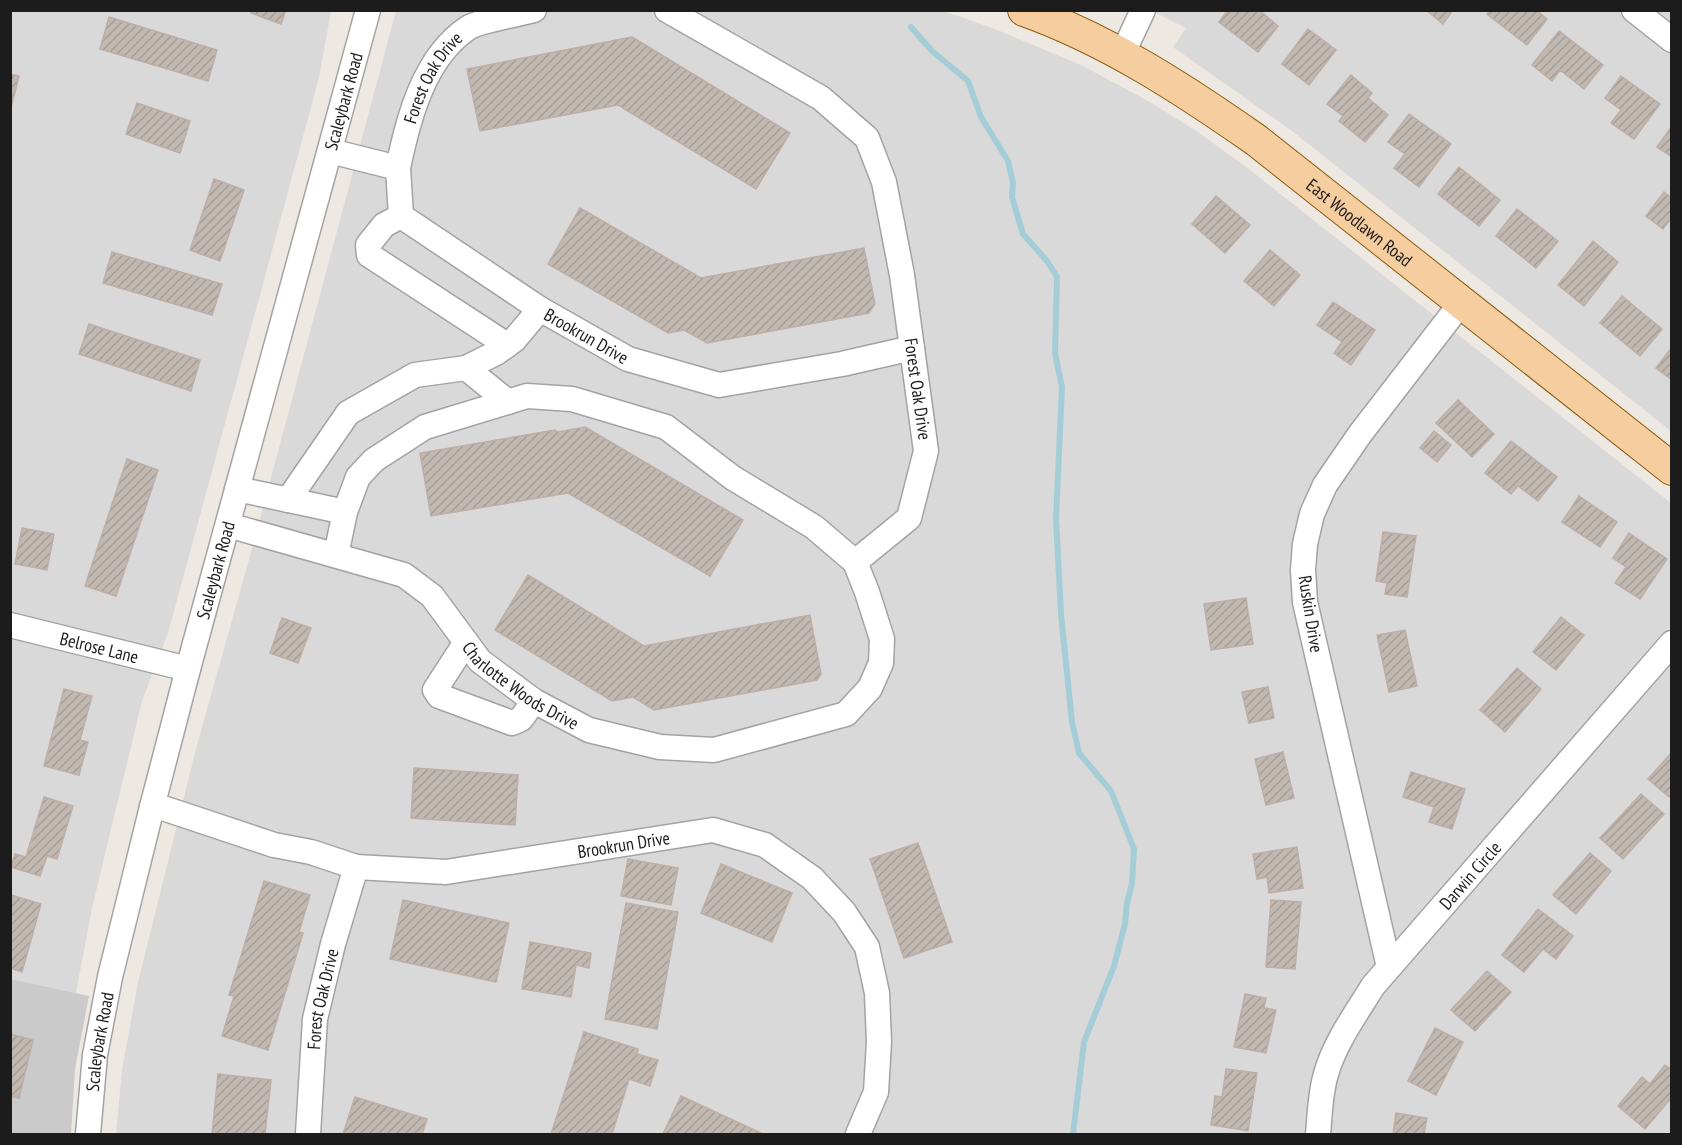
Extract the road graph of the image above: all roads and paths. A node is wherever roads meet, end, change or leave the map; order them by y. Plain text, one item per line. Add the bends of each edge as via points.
1 (368, 10) edge
2 (534, 10) edge
3 (666, 10) edge
4 (1024, 10) edge
5 (1143, 10) edge
6 (1634, 10) edge
7 (1671, 40) edge
8 (1122, 55) junction
9 (330, 151) junction
10 (398, 168) junction
11 (401, 216) junction
12 (1461, 303) junction
13 (540, 309) junction
14 (507, 345) junction
15 (912, 348) junction
16 (466, 368) junction
17 (508, 402) junction
18 (1671, 469) edge
19 (237, 489) junction
20 (288, 500) junction
21 (345, 512) junction
22 (228, 525) junction
23 (336, 555) junction
24 (855, 562) junction
25 (10, 625) edge
26 (466, 642) junction
27 (1670, 646) edge
28 (188, 669) junction
29 (534, 701) junction
30 (152, 807) junction
31 (356, 867) junction
32 (1389, 967) junction
33 (88, 1134) edge
34 (308, 1134) edge
35 (858, 1134) edge
36 (1318, 1134) edge

1 - 9 street, Scaleybark Road
2 - 10 street, Forest Oak Drive via 469,27 444,49 428,70
3 - 15 street, Forest Oak Drive via 821,98 867,138 884,182
4 - 8 main road, East Woodlawn Road
5 - 8 street
6 - 7 street
8 - 12 main road, East Woodlawn Road via 1194,97 1256,140
9 - 10 street
9 - 19 street, Scaleybark Road
10 - 11 street
11 - 13 street, Brookrun Drive
11 - 14 street via 384,225 368,245 369,255
12 - 18 main road, East Woodlawn Road
12 - 32 street, Ruskin Drive via 1332,473 1312,514 1305,544 1305,602
13 - 14 street
13 - 15 street, Brookrun Drive via 628,359 719,385
14 - 16 street
15 - 24 street, Forest Oak Drive via 926,451 909,518
16 - 17 street
16 - 20 street via 415,375 348,413
17 - 21 street via 425,427 374,460 358,477
17 - 24 street via 527,396 572,399 666,427 733,478 814,527
19 - 20 street
19 - 22 street, Scaleybark Road
20 - 21 street
21 - 23 street
22 - 23 street, Charlotte Woods Drive
22 - 28 street, Scaleybark Road
23 - 26 street, Charlotte Woods Drive via 404,574 432,596
24 - 29 street, Charlotte Woods Drive via 882,639 880,663 870,688 846,714 714,750 660,747 589,730
25 - 28 street, Belrose Lane
26 - 29 street, Charlotte Woods Drive via 480,661
26 - 29 street via 435,690 439,696 512,723 521,719
27 - 32 street, Darwin Circle
28 - 30 street, Scaleybark Road
30 - 31 street, Brookrun Drive
30 - 33 street, Scaleybark Road via 110,977 95,1055
31 - 34 street, Forest Oak Drive via 315,1019
31 - 35 street, Brookrun Drive via 446,872 712,830 765,845 812,878 844,912 867,947 877,993 879,1042 876,1092
32 - 36 street, Darwin Circle via 1338,1043 1320,1101

